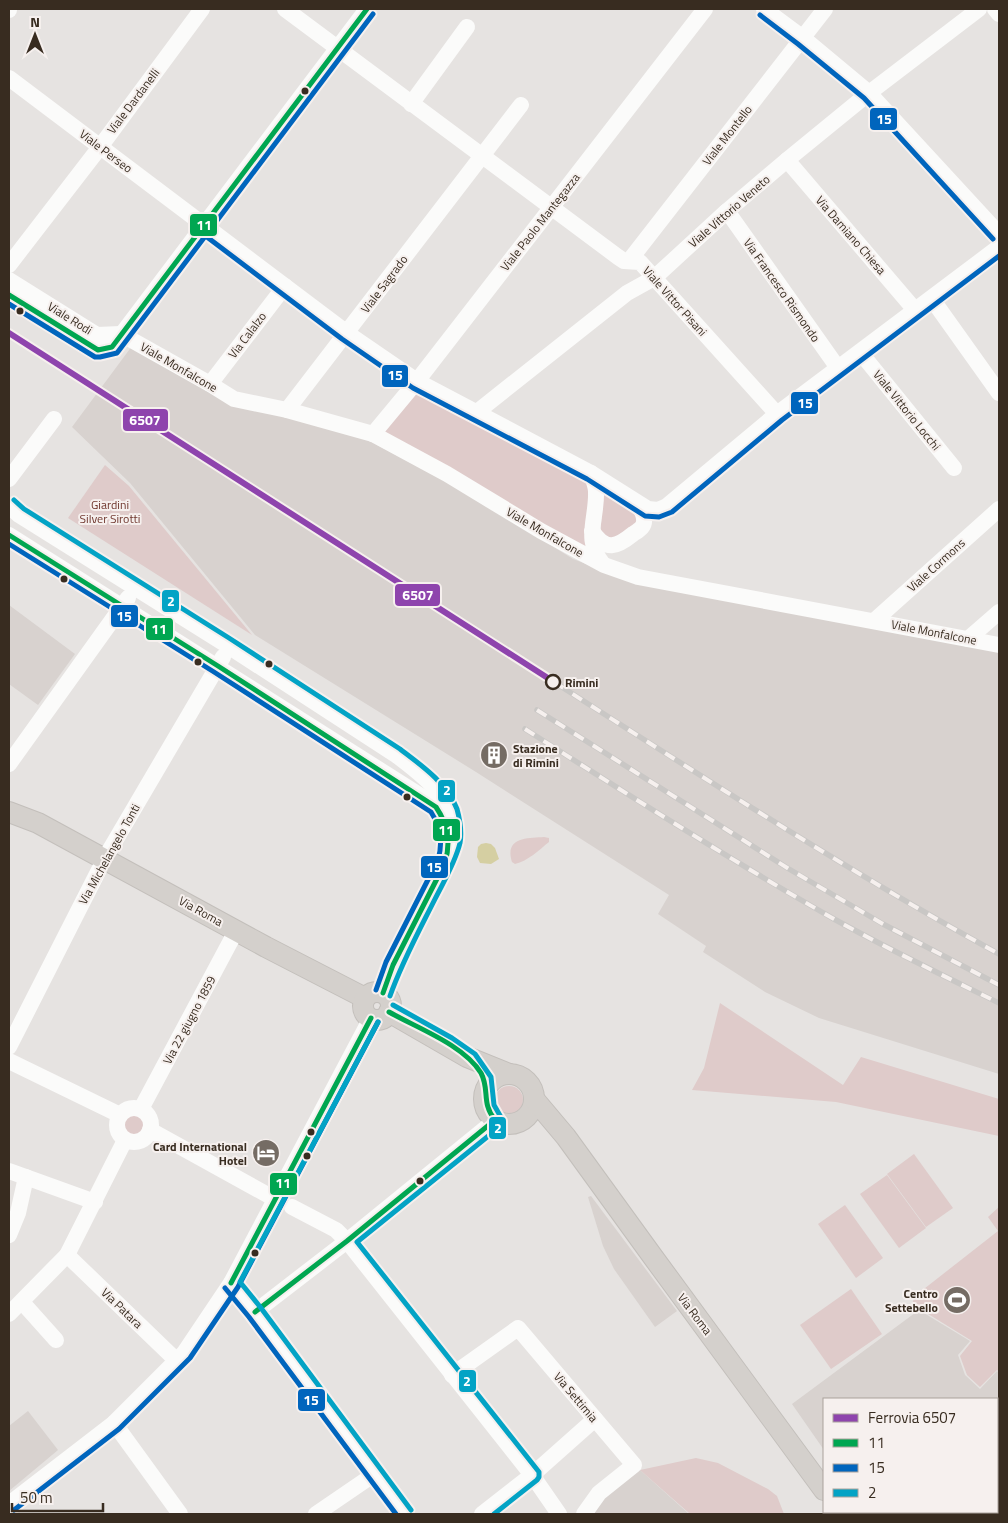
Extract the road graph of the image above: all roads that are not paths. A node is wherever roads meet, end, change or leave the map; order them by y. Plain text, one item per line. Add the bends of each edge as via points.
1 (202, 9) edge
2 (285, 9) edge
3 (367, 9) edge
4 (705, 9) edge
5 (764, 9) edge
6 (825, 9) edge
7 (979, 9) edge
8 (995, 9) edge
9 (999, 14) edge
10 (467, 27) dead end
11 (803, 38) junction
12 (338, 49) junction
13 (9, 78) edge
14 (869, 93) junction
15 (411, 104) junction
16 (522, 105) dead end
17 (100, 147) junction
18 (481, 156) junction
19 (787, 160) junction
20 (551, 208) junction
21 (726, 211) junction
22 (204, 225) junction
23 (999, 234) edge
24 (999, 247) edge
25 (629, 261) junction
26 (9, 265) edge
27 (654, 278) junction
28 (9, 280) edge
29 (284, 286) junction
30 (9, 295) edge
31 (932, 299) junction
32 (915, 310) junction
33 (347, 333) junction
34 (121, 334) junction
35 (860, 352) junction
36 (838, 368) junction
37 (417, 381) junction
38 (210, 384) junction
39 (999, 393) edge
40 (287, 410) junction
41 (477, 412) junction
42 (778, 414) junction
43 (54, 419) dead end
44 (373, 434) junction
45 (954, 468) dead end
46 (9, 479) edge
47 (603, 488) junction
48 (633, 498) junction
49 (9, 506) edge
50 (999, 509) edge
51 (592, 531) junction
52 (9, 535) edge
53 (604, 565) junction
54 (135, 588) junction
55 (122, 607) junction
56 (999, 612) edge
57 (874, 621) junction
58 (968, 639) junction
59 (999, 645) edge
60 (230, 648) junction
61 (218, 666) junction
62 (9, 764) edge
63 (9, 802) edge
64 (9, 812) edge
65 (38, 823) junction
66 (450, 849) junction
67 (105, 858) junction
68 (236, 931) junction
69 (377, 1006) junction
70 (9, 1047) edge
71 (468, 1057) junction
72 (9, 1061) edge
73 (509, 1074) junction
74 (486, 1092) junction
75 (534, 1099) junction
76 (141, 1109) junction
77 (120, 1115) junction
78 (495, 1120) junction
79 (524, 1120) junction
80 (150, 1130) junction
81 (566, 1137) junction
82 (125, 1140) junction
83 (9, 1171) edge
84 (26, 1177) junction
85 (275, 1199) junction
86 (95, 1202) junction
87 (292, 1207) dead end
88 (9, 1236) edge
89 (346, 1241) junction
90 (67, 1255) junction
91 (231, 1283) junction
92 (22, 1302) junction
93 (254, 1312) junction
94 (9, 1314) edge
95 (56, 1340) dead end
96 (177, 1361) junction
97 (452, 1375) junction
98 (595, 1419) junction
99 (114, 1423) junction
100 (376, 1473) junction
101 (532, 1475) junction
102 (823, 1489) edge
103 (9, 1504) edge
104 (180, 1514) edge
105 (316, 1514) edge
106 (405, 1514) edge
107 (482, 1514) edge
108 (559, 1514) edge
109 (584, 1514) edge

1 - 17 street, Viale Dardanelli
2 - 12 street, Viale Vittor Pisani
3 - 12 street
4 - 20 street, Viale Paolo Mantegazza
5 - 11 street
6 - 11 street, Viale Montello
7 - 14 street, Viale Vittorio Veneto
8 - 9 street
10 - 15 street
11 - 14 street
11 - 25 street, Viale Montello
12 - 15 street, Viale Vittor Pisani
12 - 22 street
13 - 17 street, Viale Perseo
14 - 19 street, Viale Vittorio Veneto
14 - 23 street
15 - 18 street, Viale Vittor Pisani
16 - 18 street, Viale Sagrado
17 - 22 street, Viale Perseo
17 - 26 street, Viale Dardanelli
18 - 20 street, Viale Vittor Pisani
18 - 33 street, Viale Sagrado
19 - 21 street, Viale Vittorio Veneto
19 - 32 street, Via Damiano Chiesa
20 - 25 street, Viale Vittor Pisani via 618,257
20 - 37 street, Viale Paolo Mantegazza
21 - 27 street, Viale Vittorio Veneto
21 - 36 street, Via Francesco Rismondo
22 - 29 street, Viale Perseo
22 - 34 street
24 - 31 street
25 - 27 street, Viale Vittor Pisani via 640,262
27 - 41 street, Viale Vittorio Veneto via 627,293
27 - 42 street, Viale Vittor Pisani
28 - 34 street, Viale Rodi via 97,335
29 - 33 street, Viale Perseo
29 - 38 street, Via Calalzo
30 - 34 street, Viale Rodi via 98,350 112,347
31 - 32 street
31 - 39 street
32 - 35 street
33 - 37 street, Viale Perseo
33 - 40 street, Viale Sagrado
34 - 38 street, Viale Monfalcone
35 - 36 street
35 - 45 street, Viale Vittorio Locchi
36 - 42 street
37 - 41 street, Viale Perseo
37 - 44 street, Viale Paolo Mantegazza
38 - 40 street, Viale Monfalcone via 234,399
40 - 44 street, Viale Monfalcone
41 - 47 street, Viale Perseo via 591,473
42 - 48 street via 667,506 658,510 648,509
43 - 46 street
44 - 53 street, Viale Monfalcone
47 - 48 street
47 - 51 street
48 - 51 street via 642,510 642,527 620,544 606,544
49 - 54 street
50 - 57 street, Viale Cormons
51 - 53 street via 592,544
52 - 55 street
53 - 57 street, Viale Monfalcone via 638,577
54 - 55 street
54 - 60 street
55 - 61 street
55 - 62 street
56 - 58 street
57 - 58 street, Viale Monfalcone
58 - 59 street, Viale Monfalcone
60 - 61 street, Via Michelangelo Tonti
60 - 66 street via 420,773 441,795 452,820
61 - 66 street via 436,807 445,819
61 - 67 street, Via Michelangelo Tonti
63 - 65 main road, Via Roma
64 - 65 main road, Via Roma
65 - 67 main road, Via Roma
66 - 69 street via 446,863 393,965
67 - 68 main road, Via Roma
67 - 70 street, Via Michelangelo Tonti
68 - 69 main road, Via Roma
68 - 76 street, Via 22 giugno 1859
69 - 71 main road, Via Roma
69 - 85 street
71 - 73 main road, Via Roma
71 - 74 main road, Via Roma via 482,1075
72 - 77 street
73 - 74 main road via 495,1079
73 - 75 main road via 524,1079
74 - 78 main road via 486,1107
75 - 79 main road via 533,1107
75 - 81 main road, Via Roma
76 - 77 street via 132,1108
76 - 80 street via 150,1120
77 - 82 street via 116,1126
78 - 79 main road via 509,1124
78 - 89 street
79 - 81 main road
80 - 82 street via 137,1142
80 - 85 street
81 - 102 main road, Via Roma
82 - 86 street
83 - 84 street
84 - 86 street
84 - 88 street
85 - 91 street
86 - 90 street
87 - 89 street via 336,1230
89 - 93 street
89 - 97 street
90 - 92 street
90 - 96 street, Via Patara
91 - 93 street
91 - 96 street
92 - 94 street
92 - 95 street
93 - 100 street
96 - 99 street
97 - 98 street, Via Settimia via 518,1328
97 - 101 street
98 - 101 street
98 - 109 street, Via Settimia via 634,1466 599,1493
99 - 103 street
99 - 104 street
100 - 105 street
100 - 106 street
101 - 107 street
101 - 108 street

